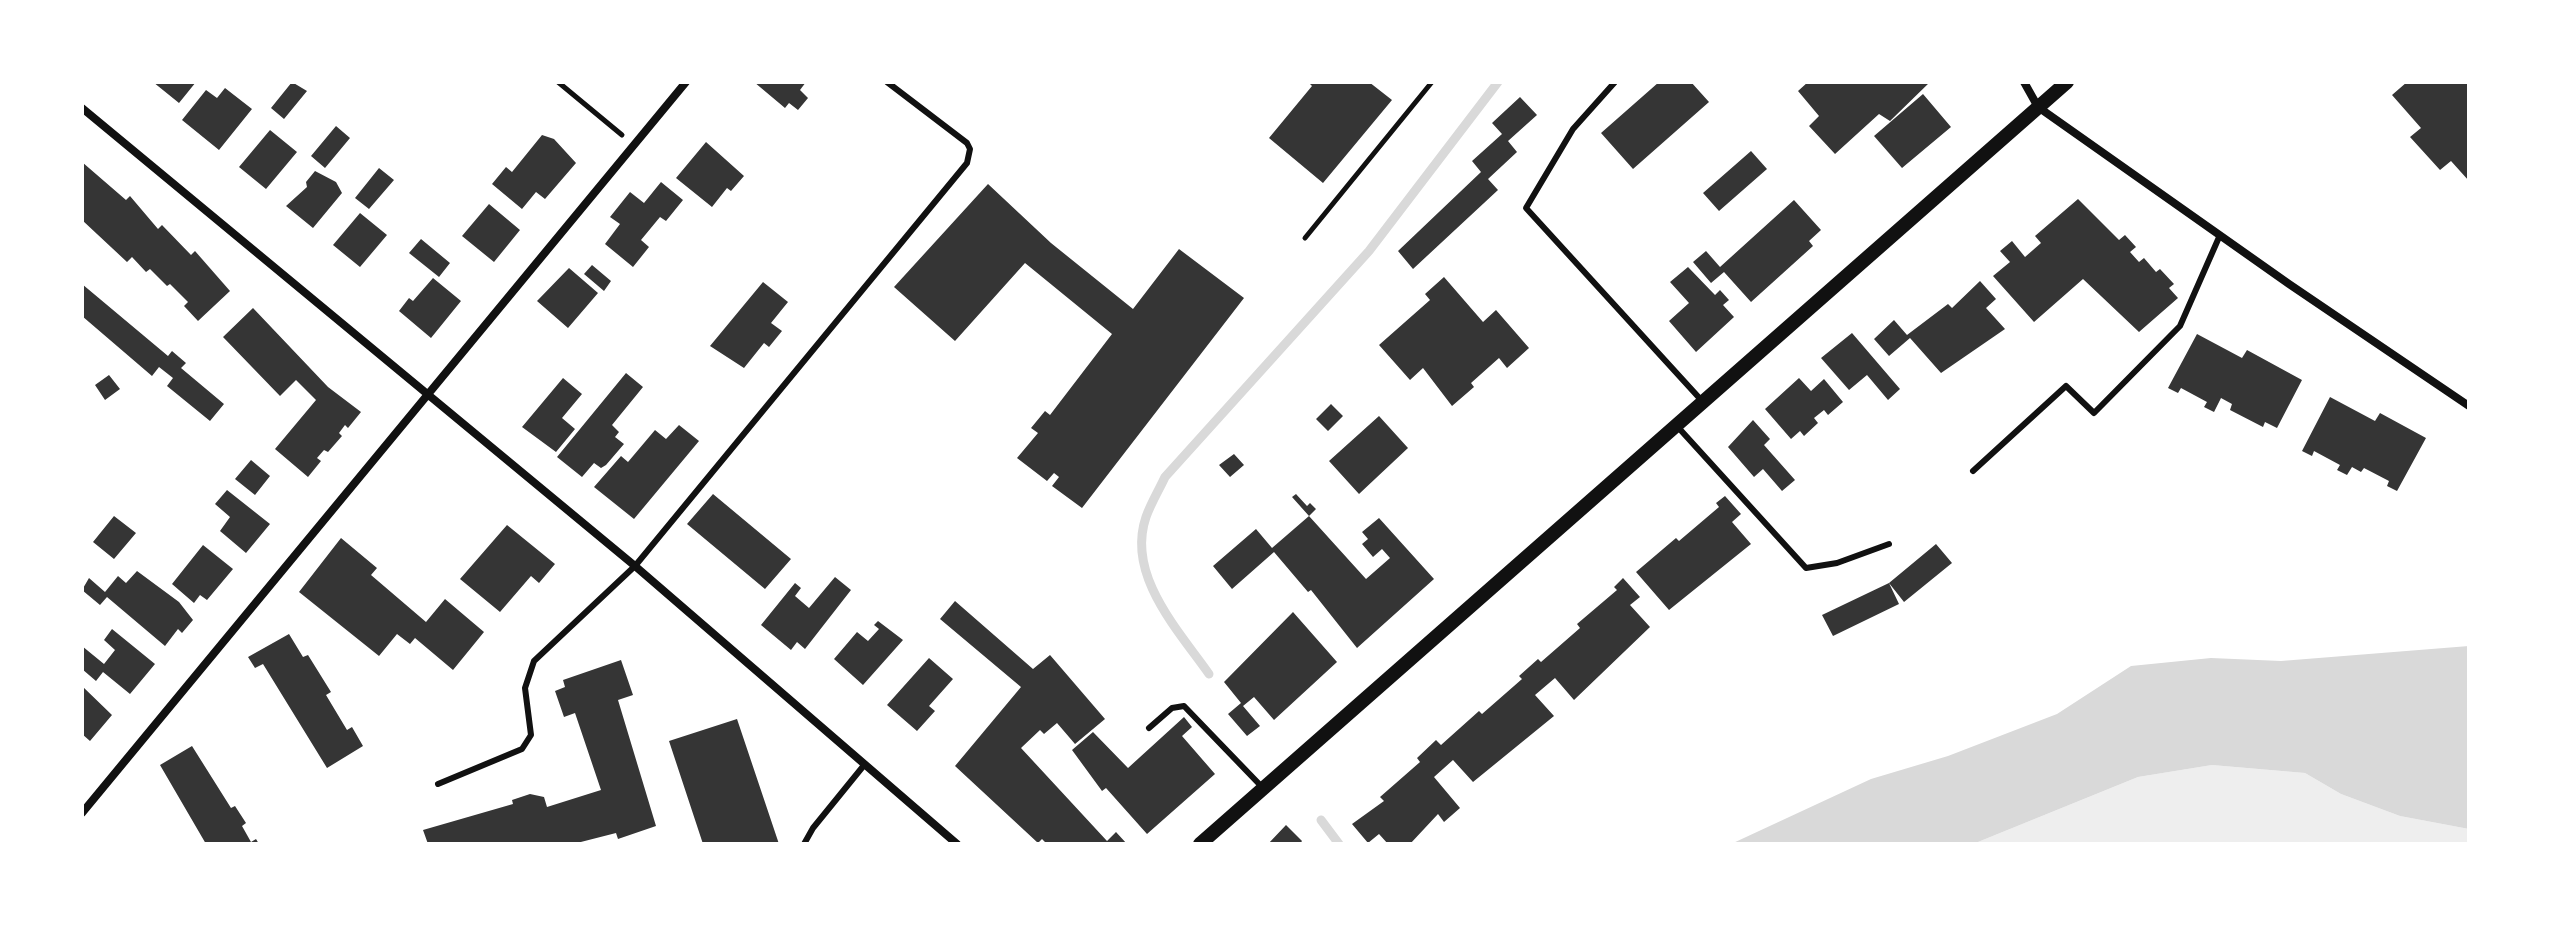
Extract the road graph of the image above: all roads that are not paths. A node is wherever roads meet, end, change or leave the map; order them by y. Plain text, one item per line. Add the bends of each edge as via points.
1 (686, 82) edge
2 (887, 82) edge
3 (1615, 82) edge
4 (2024, 82) edge
5 (2067, 82) edge
6 (2038, 107) junction
7 (82, 108) edge
8 (2220, 235) junction
9 (428, 393) junction
10 (1703, 402) junction
11 (2469, 406) edge
12 (1676, 425) junction
13 (1973, 471) dead end
14 (1889, 544) dead end
15 (635, 566) junction
16 (1149, 728) dead end
17 (865, 764) junction
18 (438, 784) dead end
19 (1263, 789) junction
20 (82, 813) edge
21 (804, 844) edge
22 (957, 844) edge
23 (1200, 844) edge

1 - 9 street
2 - 15 lane via 967,143 967,163
3 - 10 lane via 1573,129 1526,208
4 - 6 street
5 - 6 street
6 - 8 street
6 - 10 street
7 - 9 street
8 - 11 street
8 - 13 lane via 2180,326 2094,413 2066,386
9 - 15 street
9 - 20 street
10 - 12 street
12 - 14 lane via 1806,568
12 - 19 street
15 - 17 street
15 - 18 lane via 534,661 525,688 531,735 522,749
16 - 19 lane via 1172,708 1184,706
17 - 21 lane
17 - 22 street
19 - 23 street

